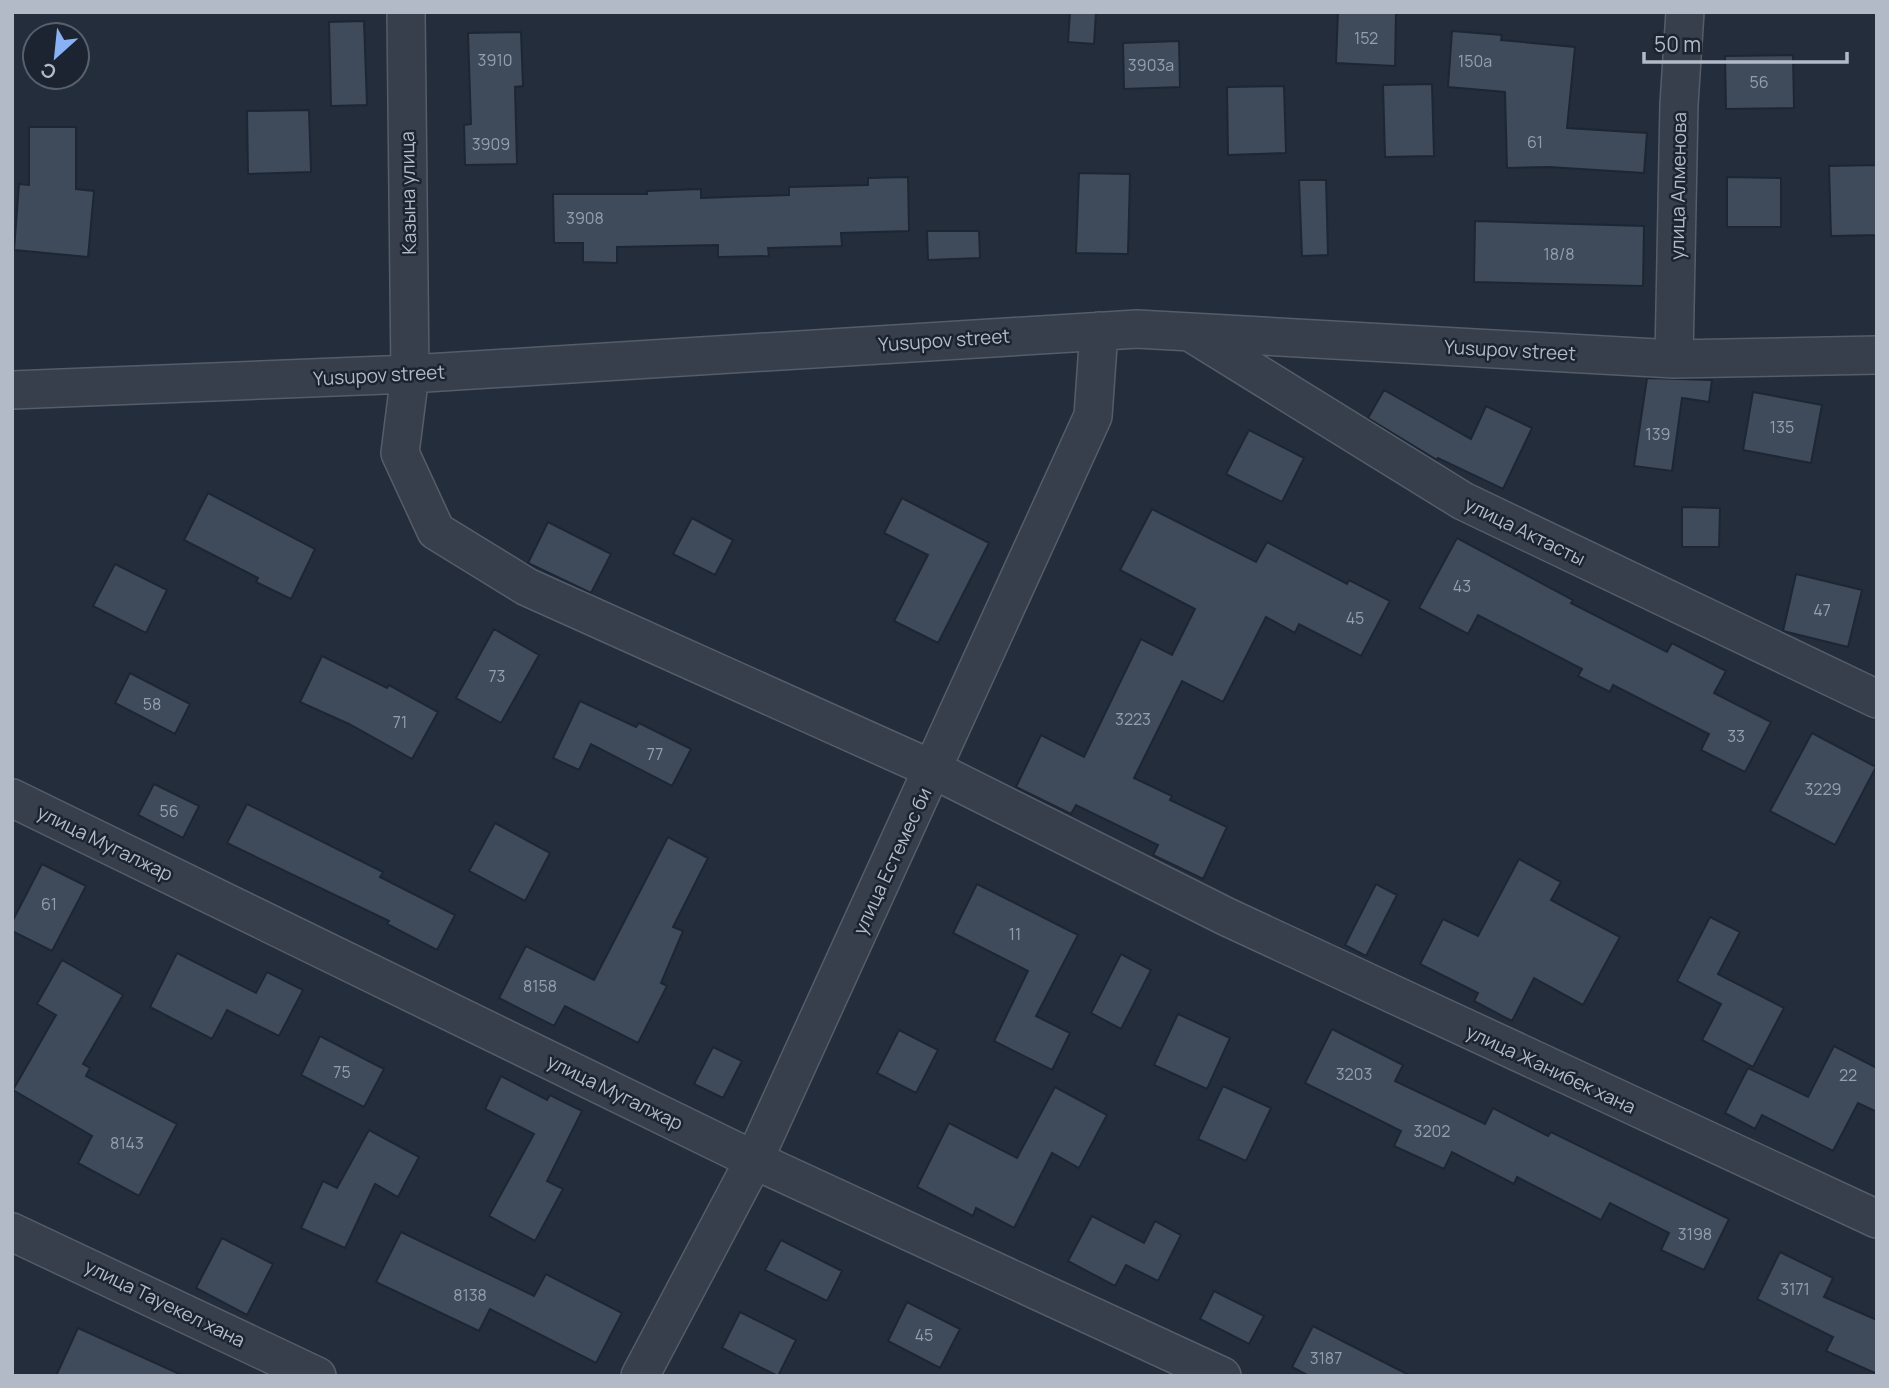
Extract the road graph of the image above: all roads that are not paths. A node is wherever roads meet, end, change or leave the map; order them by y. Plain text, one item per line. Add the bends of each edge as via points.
1 (406, 12) edge
2 (1685, 12) edge
3 (1099, 331) junction
4 (1190, 332) junction
5 (1877, 355) edge
6 (1674, 359) junction
7 (410, 374) junction
8 (12, 390) edge
9 (1877, 699) edge
10 (934, 770) junction
11 (12, 798) edge
12 (754, 1160) junction
13 (1877, 1219) edge
14 (12, 1232) edge
15 (317, 1376) edge
16 (640, 1376) edge
17 (1222, 1376) edge

1 - 7 street, Казына улица
2 - 6 street, улица Алменова
3 - 4 street, Yusupov street
3 - 7 street, Yusupov street
3 - 10 street, улица Естемес би via 1093,416
4 - 6 street, Yusupov street
4 - 9 street, улица Актасты via 1463,501
5 - 6 street, Yusupov street
7 - 8 street, Yusupov street
7 - 10 street, Казына улица via 400,453 436,531 527,587
10 - 12 street, улица Естемес би
10 - 13 street, улица Жанибек хана via 1227,917
11 - 12 street, улица Мугалжар
12 - 16 street, улица Естемес би
12 - 17 street, улица Мугалжар
14 - 15 street, улица Тауекел хана

